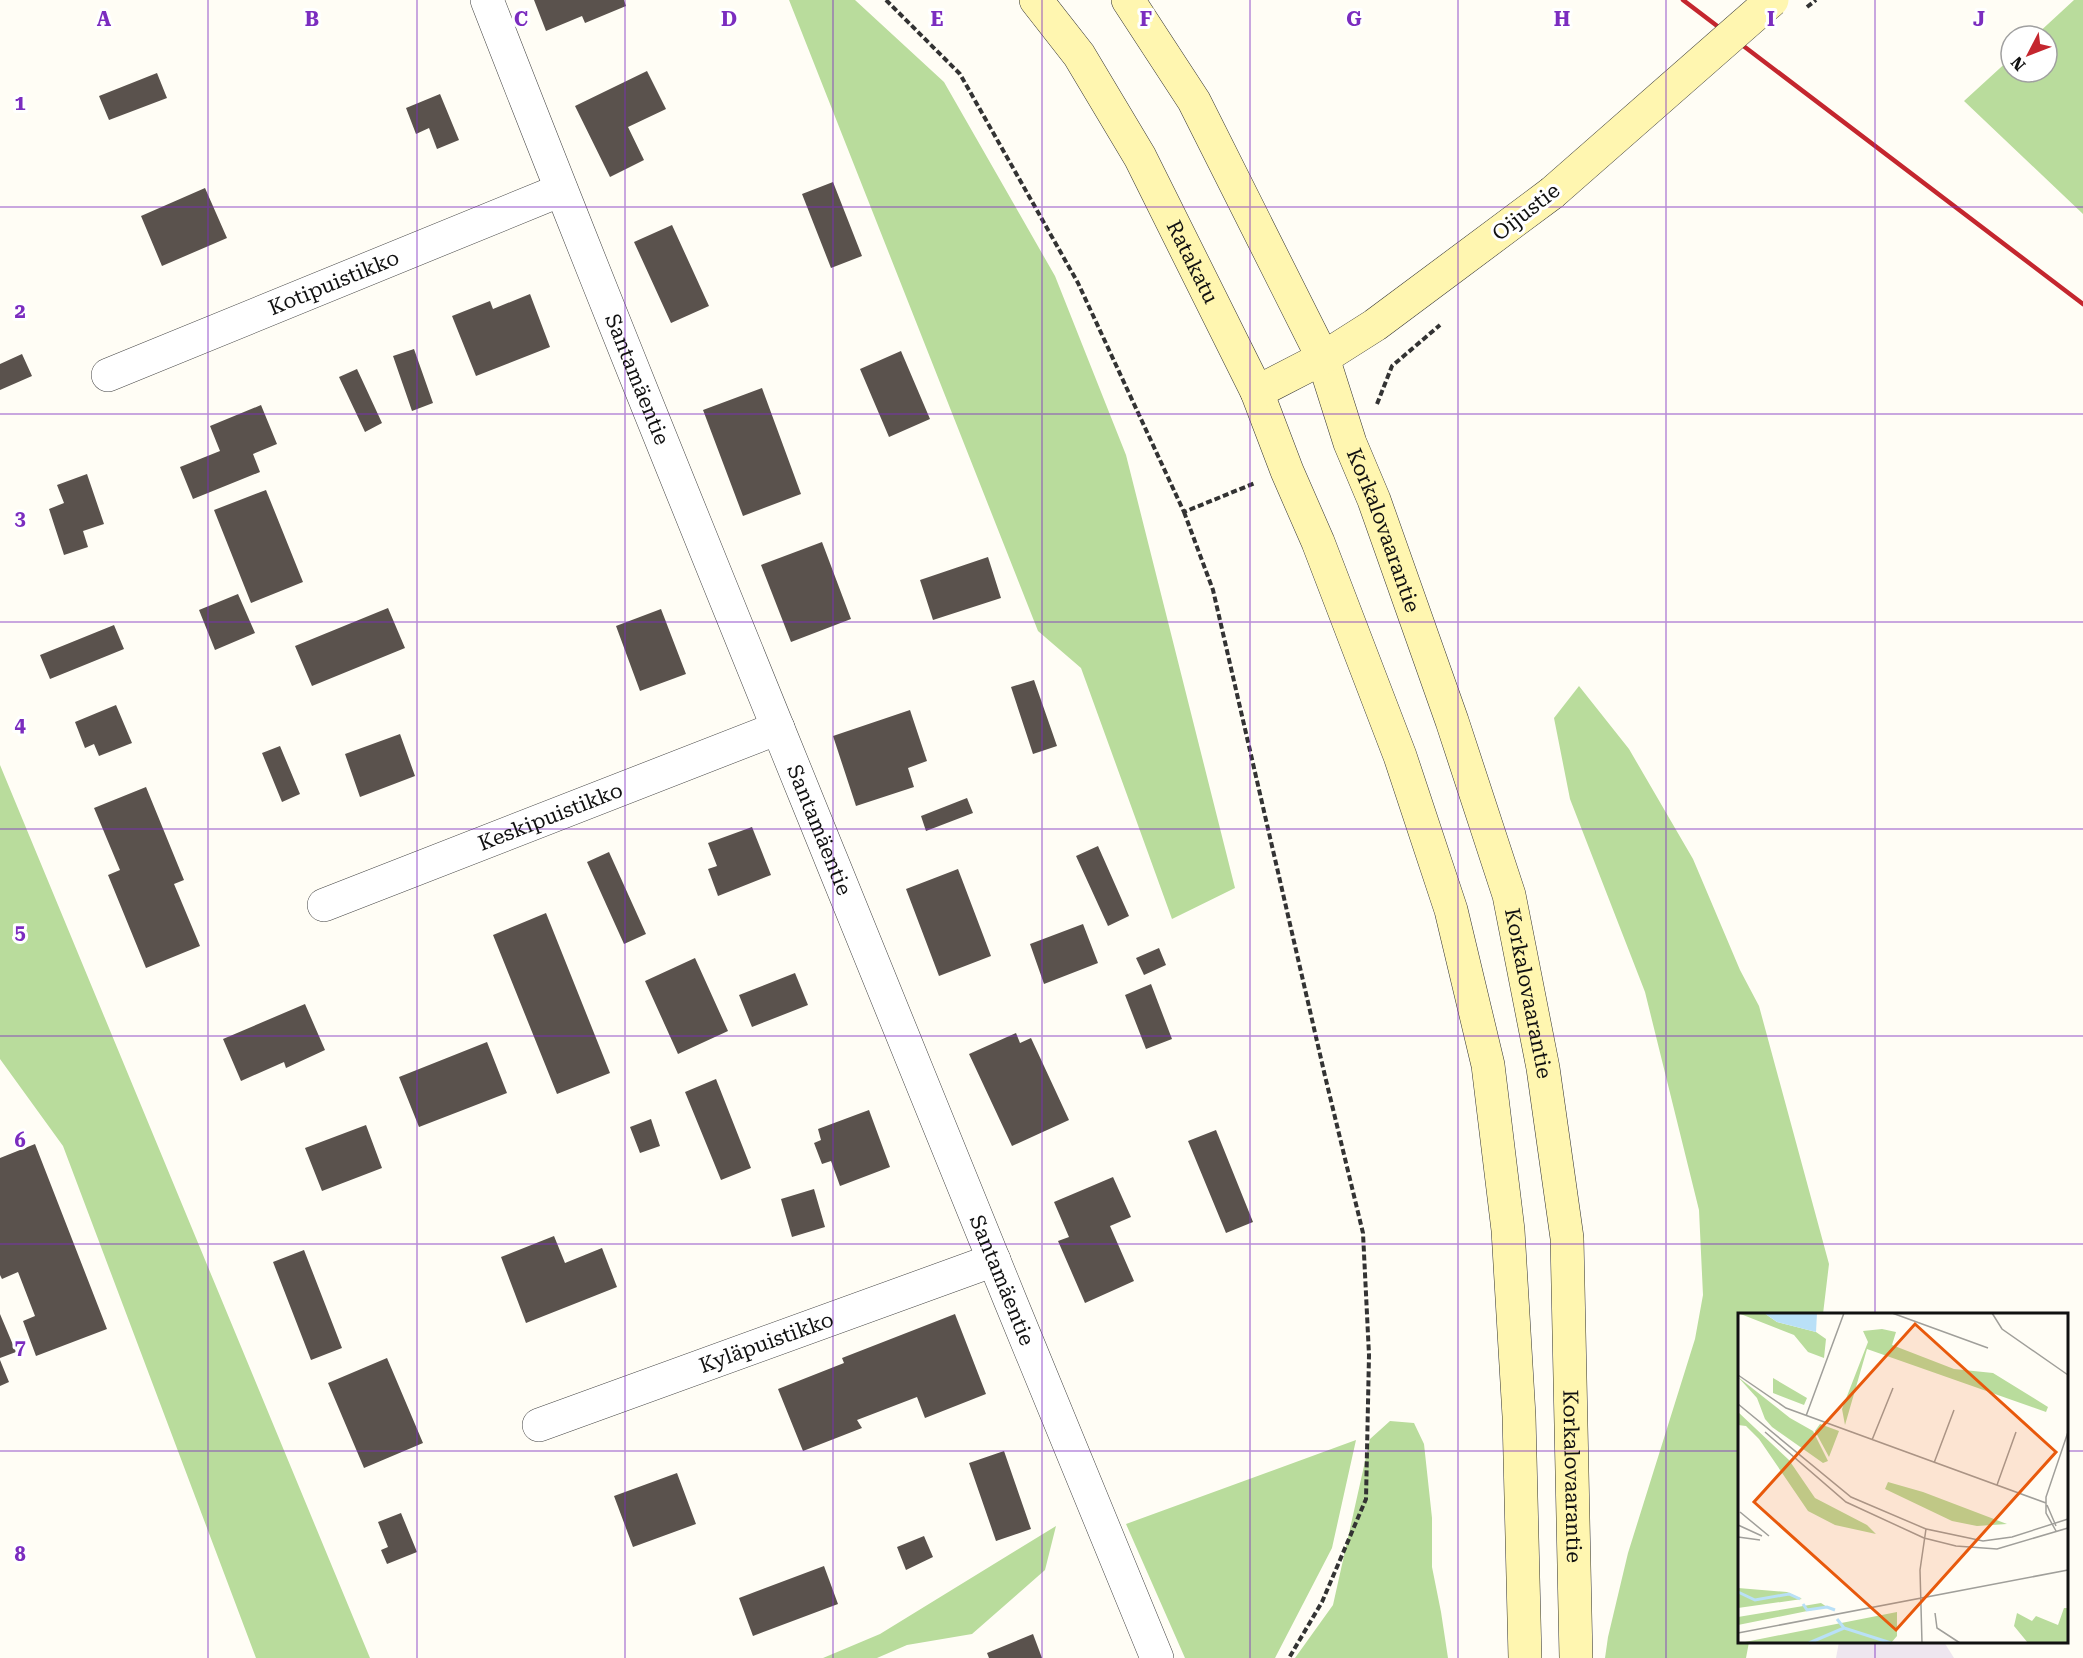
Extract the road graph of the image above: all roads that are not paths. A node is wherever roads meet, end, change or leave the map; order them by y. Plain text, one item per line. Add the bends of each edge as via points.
1 (487, 0) edge
2 (1036, 0) edge
3 (1128, 0) edge
4 (1772, 0) edge
5 (561, 190) junction
6 (1323, 358) junction
7 (108, 375) dead end
8 (1257, 392) junction
9 (778, 728) junction
10 (324, 905) dead end
11 (994, 1260) junction
12 (539, 1425) dead end
13 (1157, 1658) edge
14 (1525, 1658) edge
15 (1576, 1658) edge

1 - 5 street, Santamäentie
2 - 8 street, Ratakatu via 1079,55 1140,157
3 - 6 street via 1194,101
4 - 6 street, Oijustie, bridge via 1552,193 1375,325
5 - 7 street, Kotipuistikko
5 - 9 street, Santamäentie
6 - 8 street, Oijustie
6 - 15 street, Korkalovaarantie via 1359,434 1374,500 1509,895 1543,1068 1567,1238
8 - 14 street, Ratakatu via 1400,756 1451,910 1488,1065 1508,1230 1519,1416
9 - 10 street, Keskipuistikko
9 - 11 street, Santamäentie
11 - 12 street, Kyläpuistikko
11 - 13 street, Santamäentie

